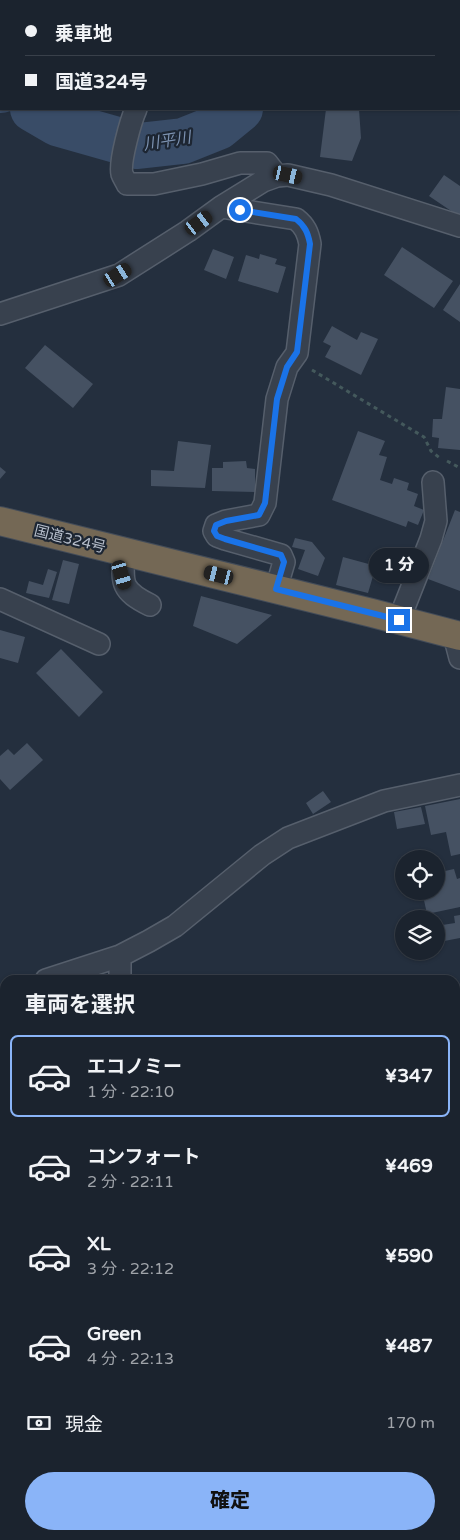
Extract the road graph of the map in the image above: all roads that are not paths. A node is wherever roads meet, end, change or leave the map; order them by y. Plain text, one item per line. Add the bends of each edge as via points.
1 (134, 113) edge
2 (277, 176) junction
3 (221, 207) junction
4 (460, 226) edge
5 (0, 314) edge
6 (433, 482) dead end
7 (0, 521) edge
8 (124, 552) junction
9 (276, 589) junction
10 (0, 599) edge
11 (150, 605) dead end
12 (399, 620) junction
13 (458, 643) edge
14 (99, 644) dead end
15 (460, 785) edge
16 (120, 956) junction
17 (61, 975) edge
18 (120, 975) edge

1 - 2 street via 122,161 122,173 127,184 154,184 240,163 267,163
2 - 3 street
2 - 4 street via 288,175 331,185
3 - 5 street via 118,275
3 - 9 street via 296,219 308,233 310,244 297,352 287,367 277,399 265,503 259,515 226,521 216,525 214,531 225,539 281,555 284,562
6 - 12 street via 436,521
7 - 8 highway, 国道324号
8 - 9 highway, 国道324号
8 - 11 street via 122,575 126,589
9 - 12 highway, 国道324号
10 - 14 street
12 - 13 highway, 国道324号
15 - 16 street via 384,802 288,838 262,855 175,926
16 - 17 street
16 - 18 street

